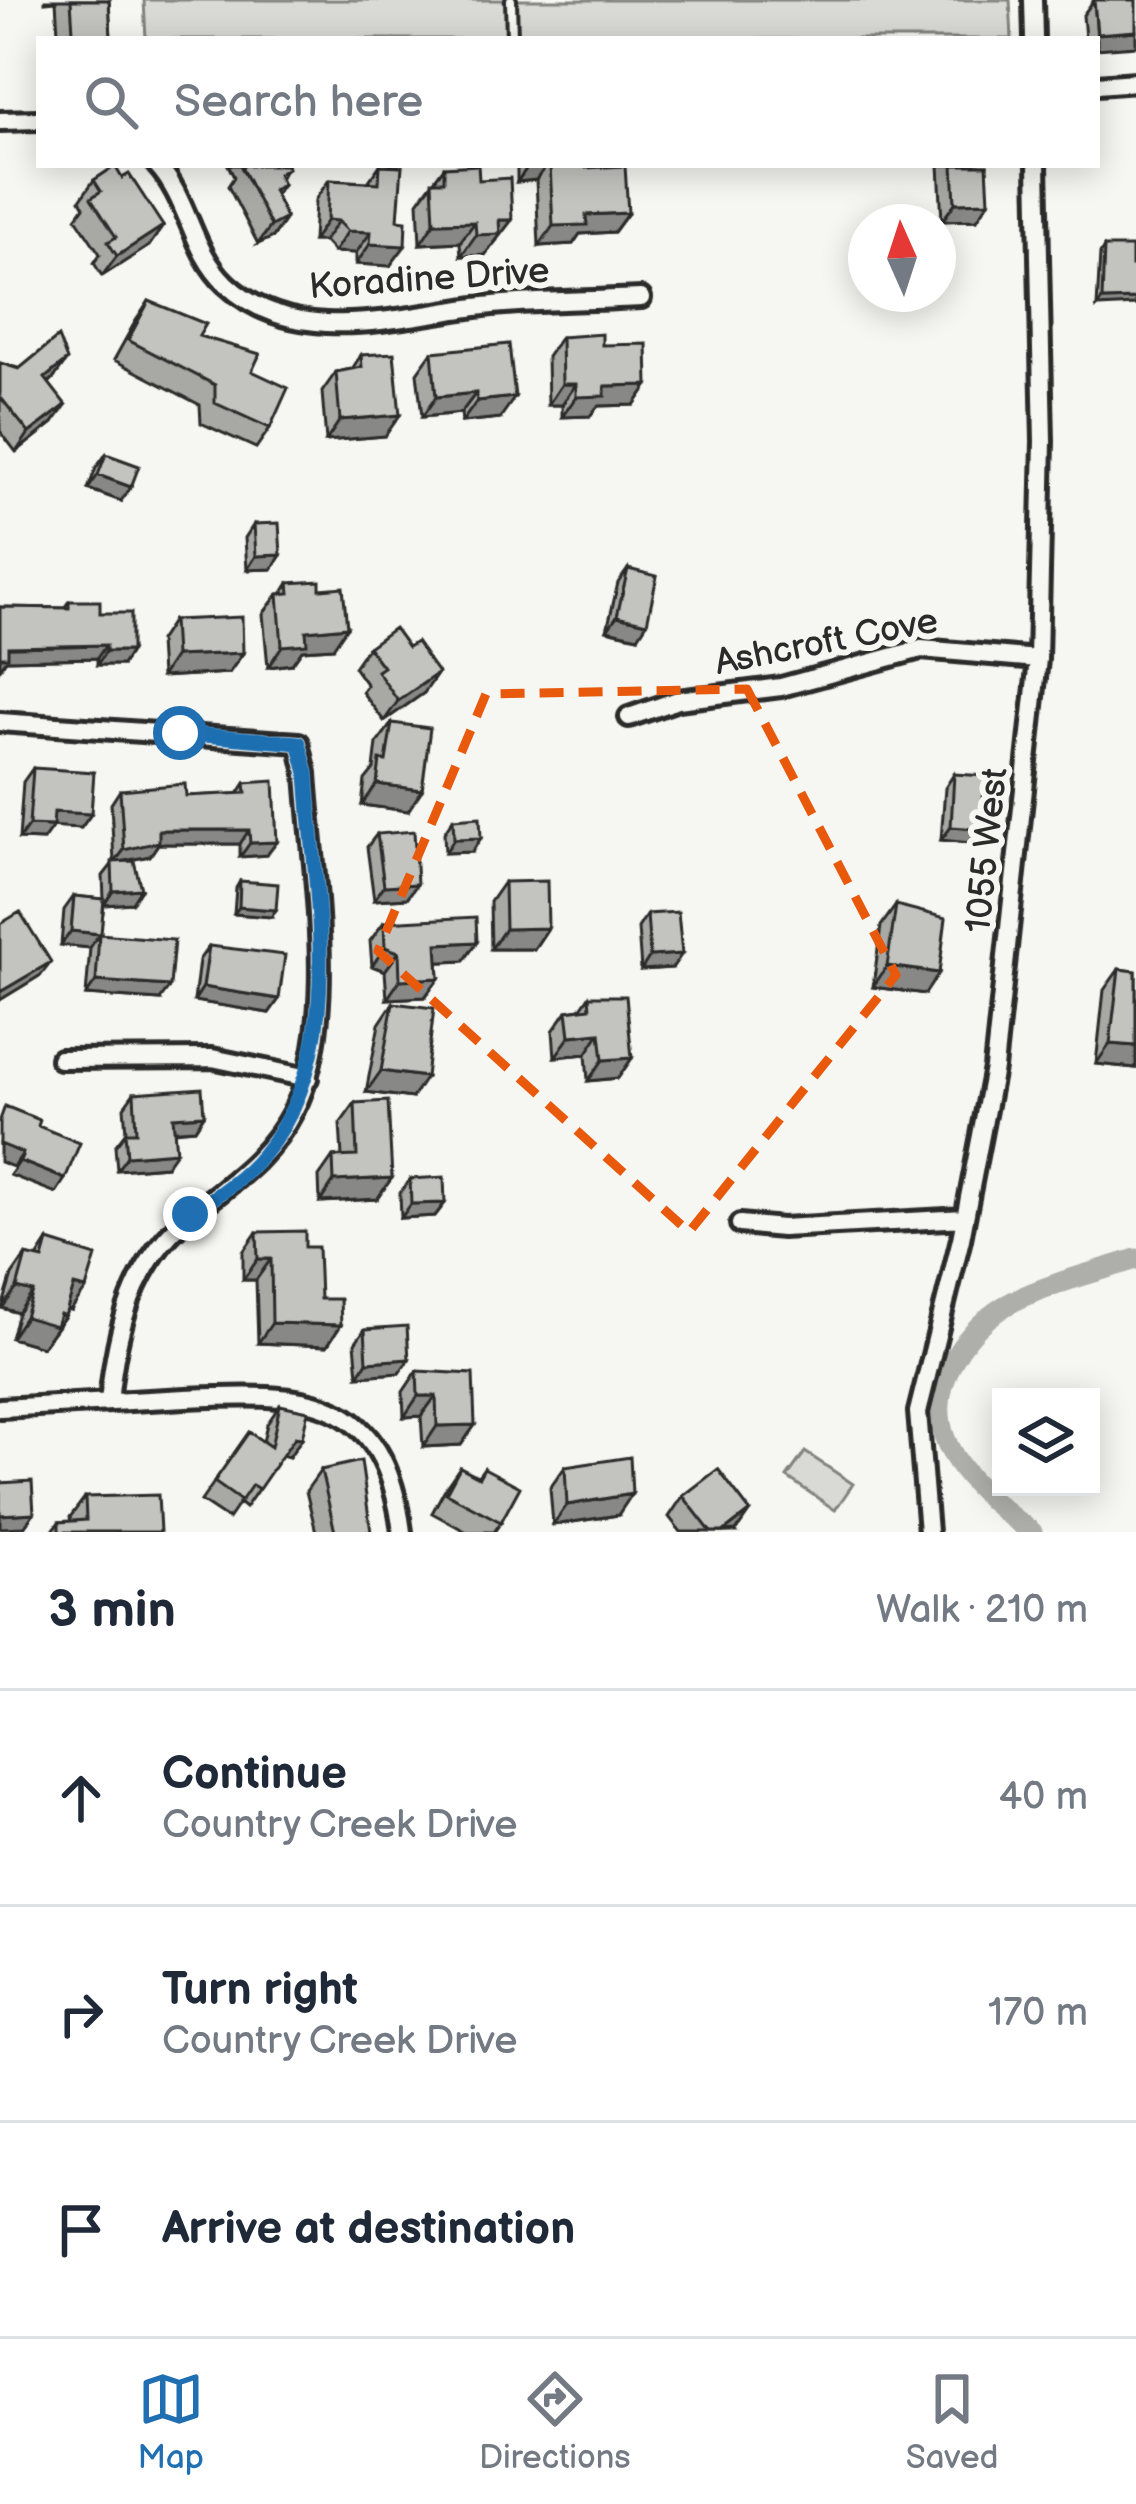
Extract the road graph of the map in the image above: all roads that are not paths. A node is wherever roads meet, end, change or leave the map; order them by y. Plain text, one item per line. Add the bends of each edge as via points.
1 (511, 0) edge
2 (1033, 0) edge
3 (512, 36) edge
4 (1034, 36) edge
5 (1136, 82) edge
6 (1100, 85) edge
7 (36, 120) edge
8 (0, 121) edge
9 (159, 168) edge
10 (1037, 168) edge
11 (641, 298) dead end
12 (1038, 658) junction
13 (629, 717) dead end
14 (0, 722) edge
15 (60, 1059) dead end
16 (308, 1078) junction
17 (965, 1218) junction
18 (740, 1224) dead end
19 (109, 1402) junction
20 (0, 1408) edge
21 (402, 1532) edge
22 (928, 1532) edge

1 - 3 lane
2 - 4 street
5 - 6 street
7 - 8 street
9 - 11 street, Koradine Drive via 208,264 276,314 352,321
10 - 12 street, 1055 West
12 - 13 street, Ashcroft Cove via 921,649
12 - 17 street, 1055 West via 994,1068
14 - 16 street via 299,743 320,1009
15 - 16 street via 178,1056
16 - 19 street via 259,1161 190,1214 151,1258 123,1315
17 - 18 street
17 - 22 street, 1055 West via 918,1412
19 - 20 street
19 - 21 street via 273,1394 326,1404 383,1456

